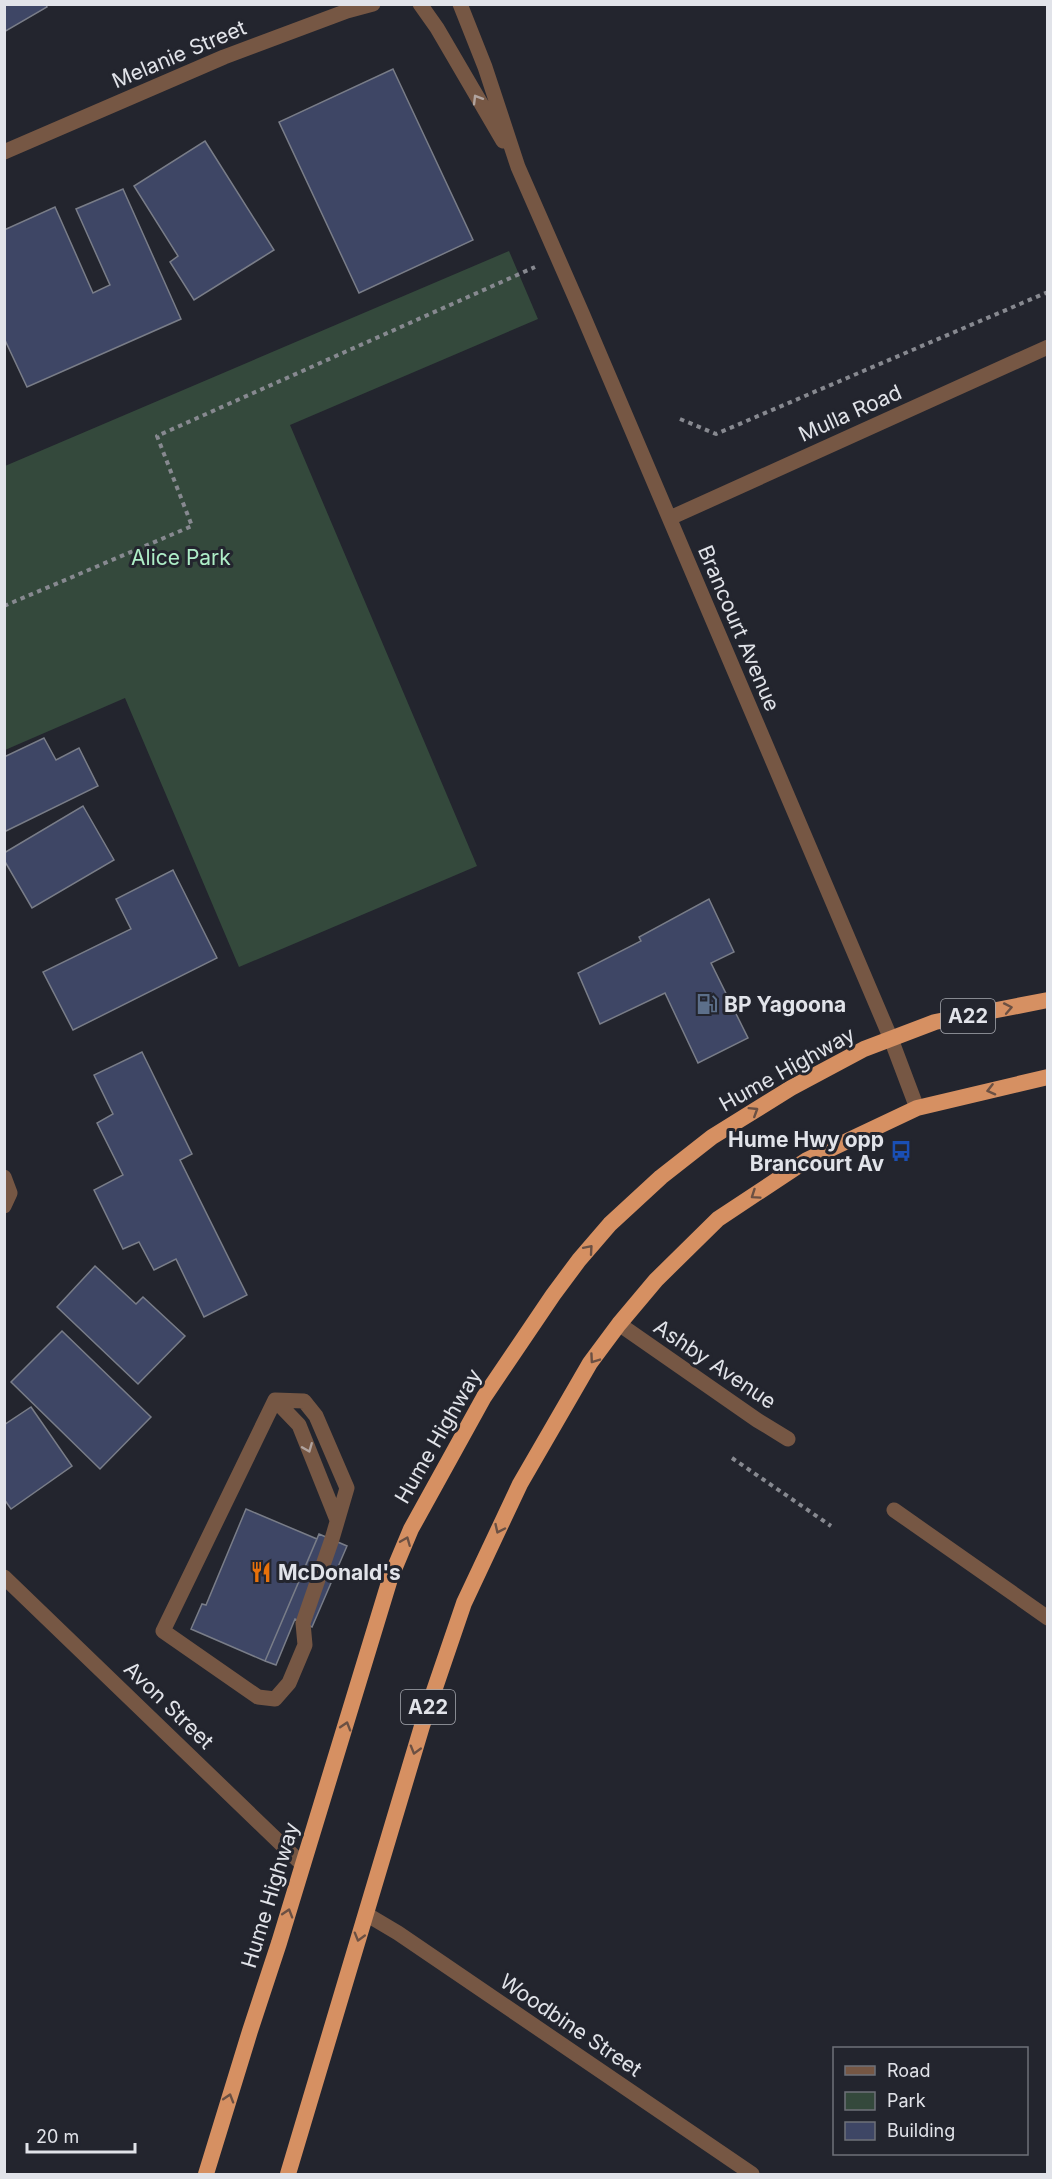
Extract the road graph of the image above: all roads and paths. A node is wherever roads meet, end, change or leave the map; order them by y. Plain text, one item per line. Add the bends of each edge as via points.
1 (373, 4) edge
2 (420, 4) edge
3 (460, 4) edge
4 (4, 152) edge
5 (518, 167) junction
6 (558, 257) junction
7 (1047, 292) edge
8 (1047, 347) edge
9 (680, 419) dead end
10 (670, 518) junction
11 (4, 606) edge
12 (1047, 1000) edge
13 (891, 1039) junction
14 (1047, 1077) edge
15 (917, 1108) junction
16 (4, 1177) edge
17 (4, 1206) edge
18 (619, 1324) junction
19 (788, 1439) dead end
20 (732, 1458) dead end
21 (894, 1510) dead end
22 (831, 1526) dead end
23 (4, 1577) edge
24 (1047, 1618) edge
25 (163, 1631) joint
26 (303, 1865) junction
27 (366, 1914) junction
28 (206, 2175) edge
29 (288, 2175) edge
30 (752, 2175) edge

1 - 4 street, Melanie Street via 224,57
5 -> 2 street, Brancourt Avenue
3 - 5 street, Brancourt Avenue
5 - 6 street, Brancourt Avenue
6 - 10 street, Brancourt Avenue
6 - 11 path via 157,436 192,526
7 - 9 path via 716,434
8 - 10 street, Mulla Road
10 - 13 street, Brancourt Avenue
13 -> 12 highway, Hume Highway / A22 via 935,1022
13 - 15 street, Brancourt Avenue
26 -> 13 highway, Hume Highway / A22 via 390,1579 411,1529 484,1397 553,1295 610,1224 712,1137 791,1088
14 -> 15 highway, A22
15 -> 18 highway, A22 via 807,1160 718,1219 656,1280
16 - 17 street via 10,1193
18 - 19 street, Ashby Avenue
18 -> 27 highway, A22 via 590,1364 520,1484 464,1603 422,1726
20 - 22 path
21 - 24 street
23 - 26 street, Avon Street
25 -> 25 street via 275,1400 304,1401 316,1416 347,1488 303,1623 305,1645 289,1683 275,1699 258,1696
28 -> 26 highway, Hume Highway / A22
27 -> 29 highway, A22
27 - 30 street, Woodbine Street

